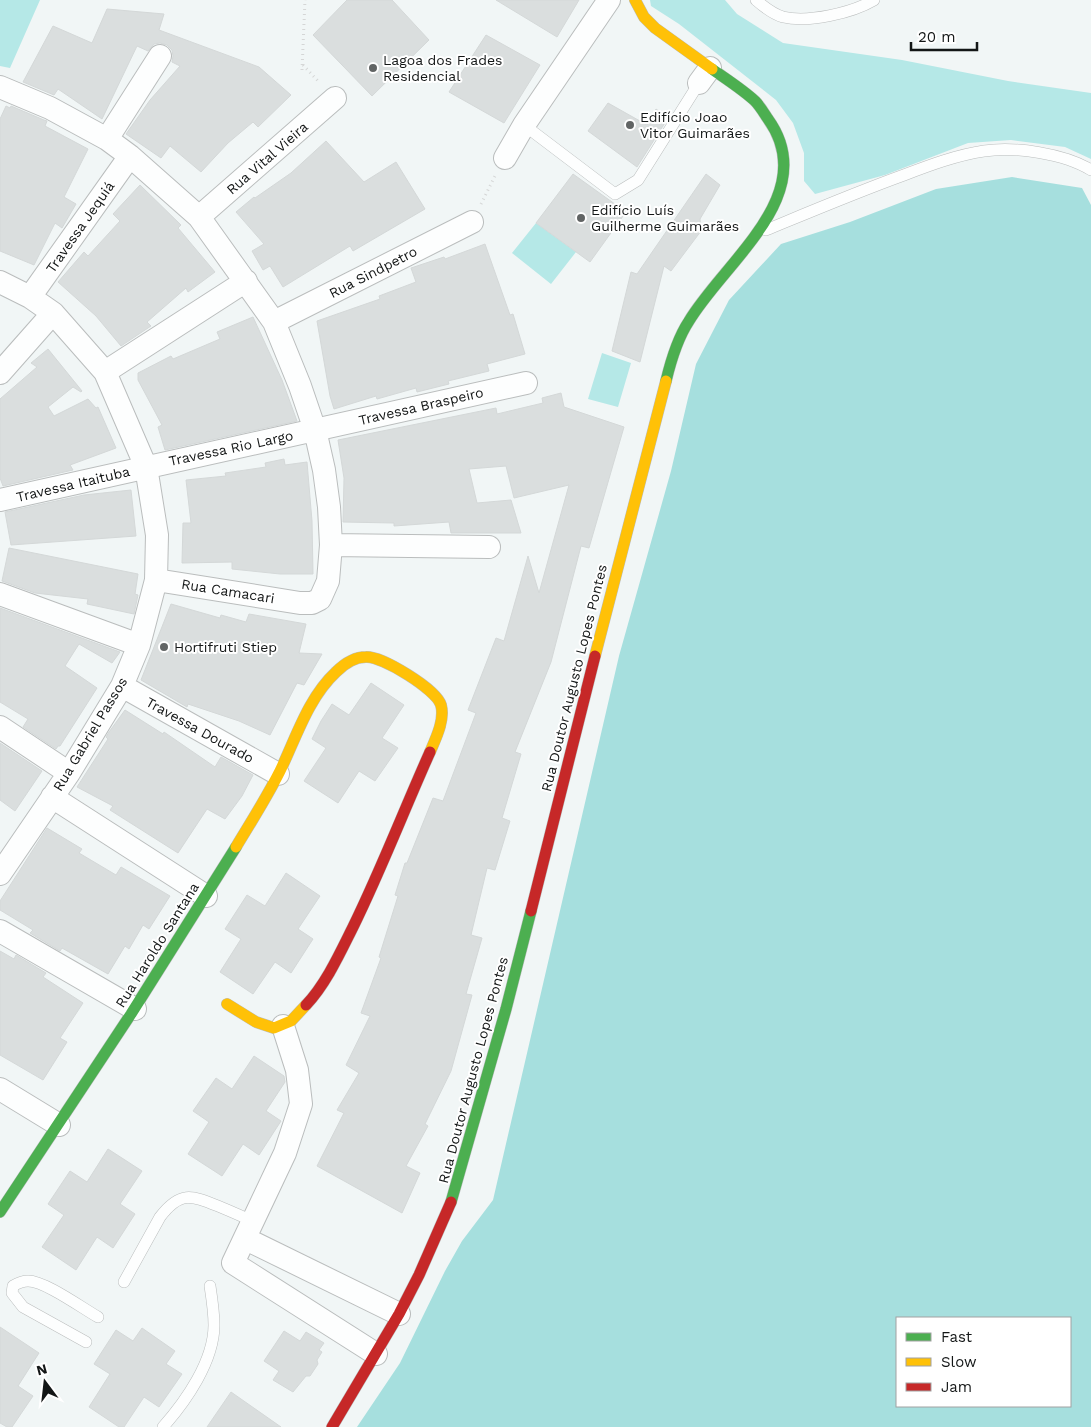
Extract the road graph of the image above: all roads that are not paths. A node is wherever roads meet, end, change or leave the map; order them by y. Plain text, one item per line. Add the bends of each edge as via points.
1 (609, 0) edge
2 (634, 0) edge
3 (756, 0) edge
4 (874, 0) edge
5 (160, 56) dead end
6 (705, 76) junction
7 (0, 87) edge
8 (335, 98) dead end
9 (524, 125) junction
10 (107, 139) junction
11 (130, 156) junction
12 (505, 158) road end
13 (1091, 170) edge
14 (199, 217) junction
15 (472, 222) road end
16 (758, 233) junction
17 (246, 281) junction
18 (0, 282) edge
19 (30, 297) junction
20 (53, 313) junction
21 (274, 322) junction
22 (105, 372) junction
23 (0, 373) edge
24 (526, 383) dead end
25 (315, 430) junction
26 (146, 467) junction
27 (0, 500) edge
28 (331, 545) junction
29 (489, 547) dead end
30 (156, 580) junction
31 (0, 594) edge
32 (138, 645) junction
33 (122, 686) junction
34 (0, 727) edge
35 (69, 773) junction
36 (278, 774) junction
37 (52, 797) junction
38 (0, 874) edge
39 (206, 896) junction
40 (0, 931) edge
41 (226, 1004) dead end
42 (135, 1008) junction
43 (283, 1026) junction
44 (0, 1089) edge
45 (59, 1125) junction
46 (0, 1212) edge
47 (250, 1230) junction
48 (320, 1276) junction
49 (124, 1282) dead end
50 (210, 1286) dead end
51 (302, 1306) junction
52 (398, 1314) junction
53 (98, 1318) dead end
54 (86, 1342) dead end
55 (376, 1354) junction
56 (163, 1427) edge
57 (332, 1427) edge

1 - 9 street
2 - 6 street, Rua Doutor Augusto Lopes Pontes via 655,28
3 - 4 lane via 782,17 813,18 835,15
5 - 10 street
6 - 9 lane via 638,180 615,194
6 - 16 street, Rua Doutor Augusto Lopes Pontes via 755,101 777,129 784,164 782,185 770,215
7 - 10 street via 50,108
8 - 14 street, Rua Vital Vieira
9 - 12 street
10 - 11 street
11 - 14 street
11 - 19 street, Travessa Jequiá
13 - 16 lane via 1041,153 985,151 940,162 861,190
14 - 17 street
15 - 21 street, Rua Sindpetro
16 - 52 street, Rua Doutor Augusto Lopes Pontes via 704,296 687,322 676,350 656,417 506,1009 454,1196
17 - 21 street
17 - 22 street
18 - 19 street, Rua Gabriel Passos
19 - 20 street, Rua Gabriel Passos
20 - 22 street, Rua Gabriel Passos
20 - 23 street
21 - 25 street
22 - 26 street, Rua Gabriel Passos
24 - 25 street, Travessa Braspeiro
25 - 26 street, Travessa Rio Largo
25 - 28 street via 324,470
26 - 27 street, Travessa Itaituba
26 - 30 street, Rua Gabriel Passos via 157,535
28 - 29 street
28 - 30 street, Rua Camacari via 328,581 320,599 312,603
30 - 32 street, Rua Gabriel Passos
31 - 32 street
32 - 33 street, Rua Gabriel Passos
33 - 35 street, Rua Gabriel Passos
33 - 36 street, Travessa Dourado
34 - 35 street
35 - 37 street, Rua Gabriel Passos
36 - 39 street, Rua Haroldo Santana
36 - 43 street, Rua Haroldo Santana via 322,685 349,662 373,657 430,688 440,702 441,721 348,939 316,991 300,1012
37 - 38 street, Rua Gabriel Passos
37 - 39 street
39 - 42 street, Rua Haroldo Santana
40 - 42 street
41 - 43 street via 263,1026
42 - 45 street, Rua Haroldo Santana
43 - 47 street via 297,1070 301,1104 285,1153
44 - 45 street
45 - 46 street, Rua Haroldo Santana
47 - 48 street
47 - 49 lane via 196,1197 176,1201 160,1216
47 - 51 street via 233,1263
48 - 51 street
48 - 52 street
50 - 56 lane via 214,1326 209,1354 196,1382
51 - 55 street
52 - 55 street, Rua Doutor Augusto Lopes Pontes
53 - 54 lane via 41,1284 30,1281 14,1286 12,1293 23,1307
55 - 57 street, Rua Doutor Augusto Lopes Pontes

